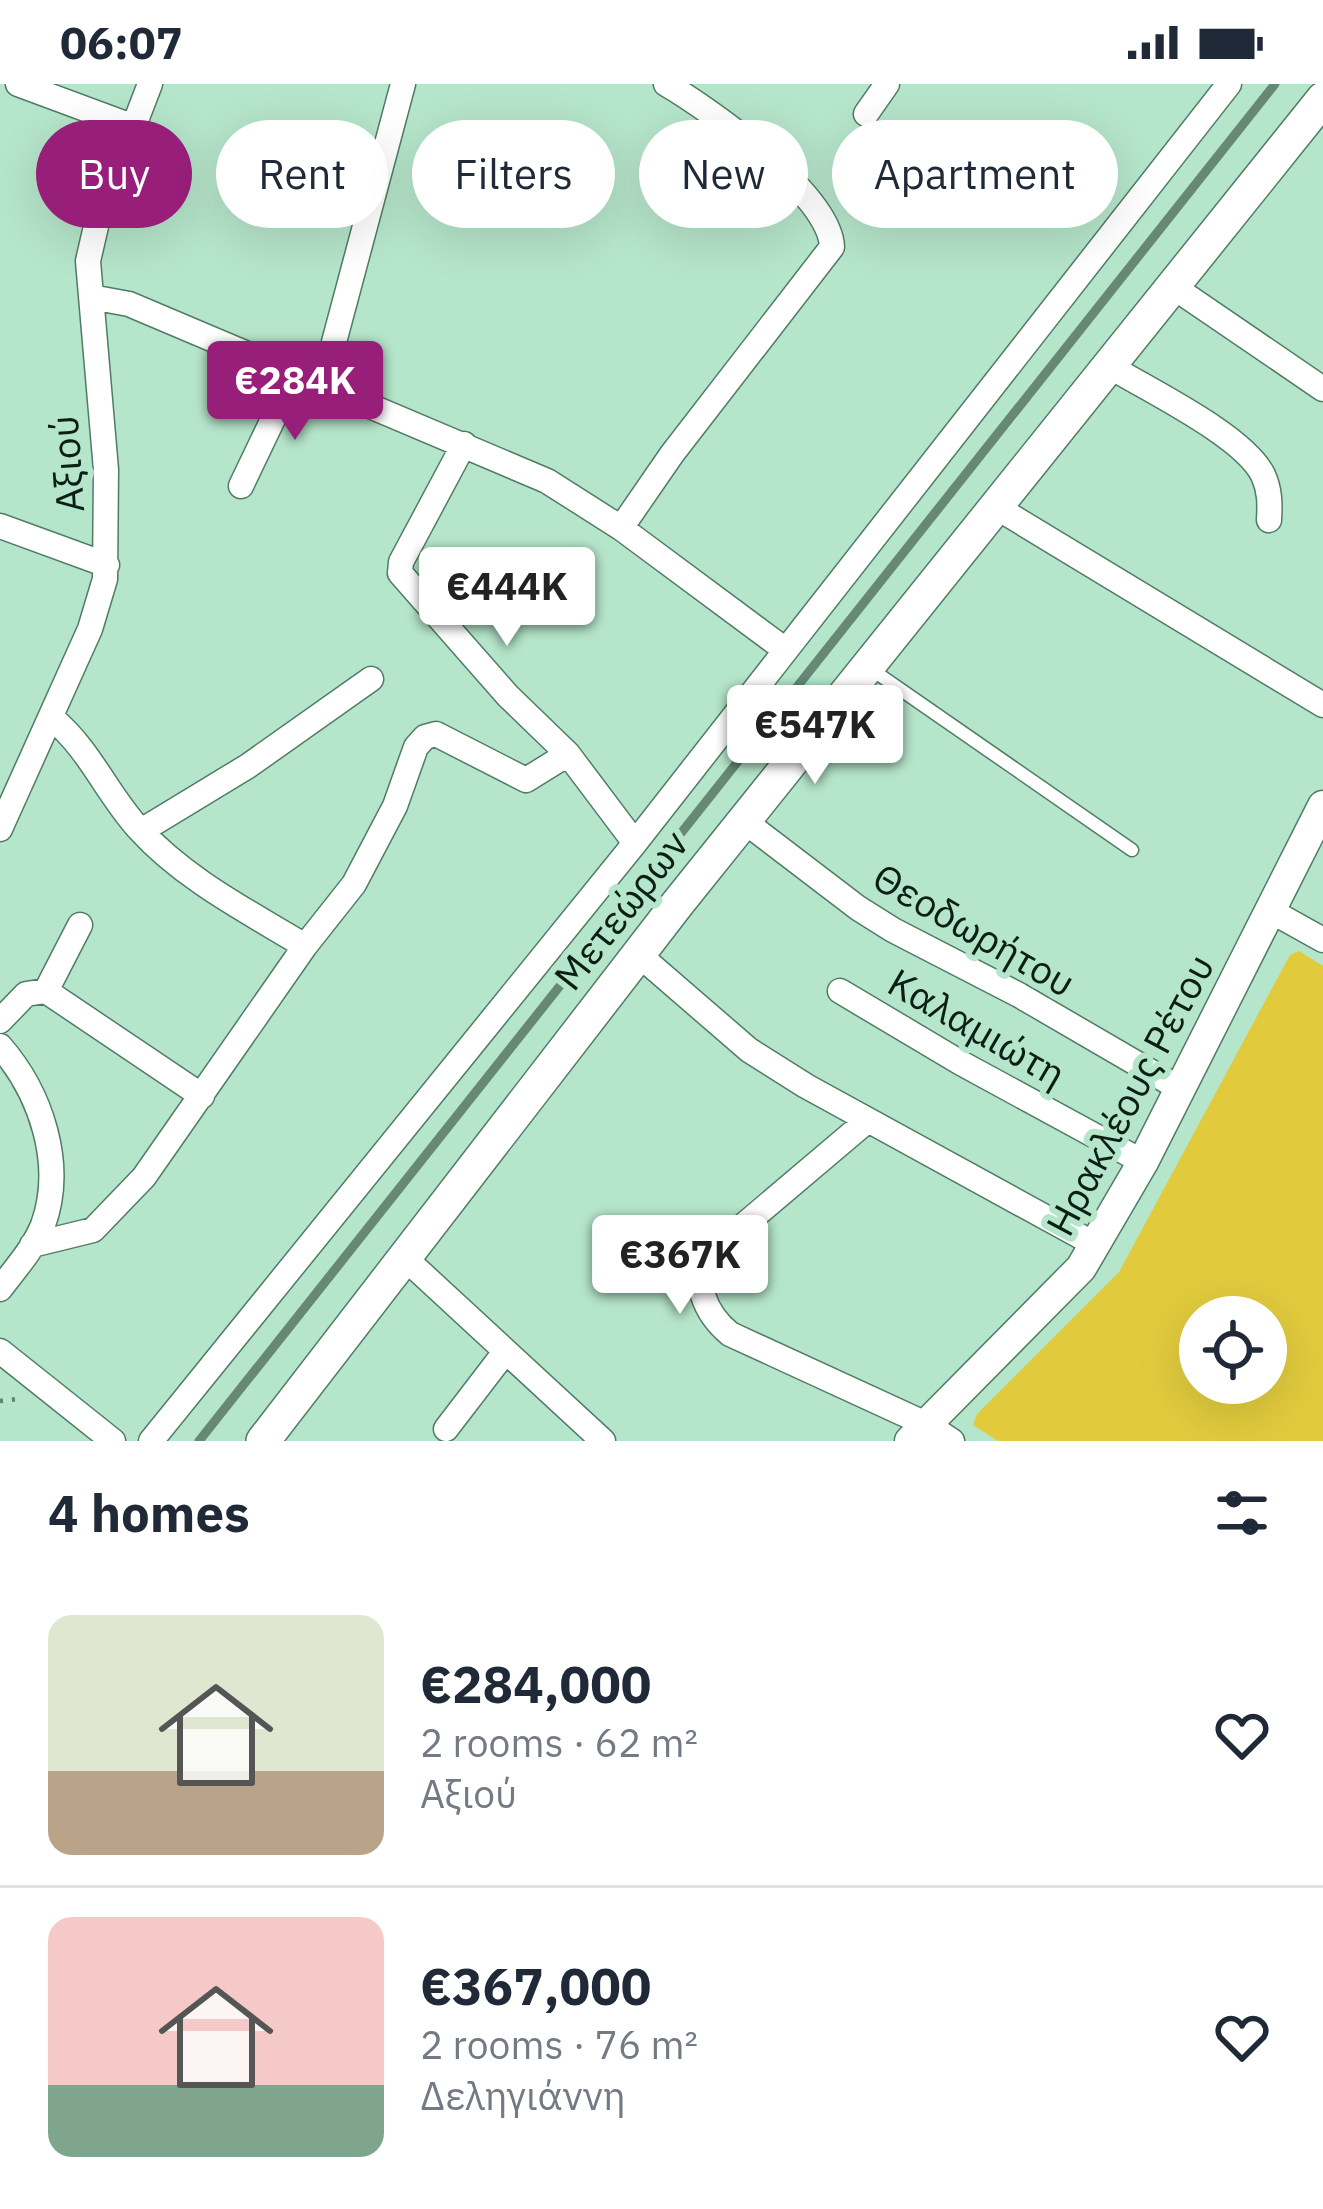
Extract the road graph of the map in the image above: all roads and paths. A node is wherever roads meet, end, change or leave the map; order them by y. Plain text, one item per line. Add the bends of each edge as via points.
1 (19, 84) edge
2 (150, 84) edge
3 (403, 84) edge
4 (666, 84) edge
5 (887, 84) edge
6 (1229, 84) edge
7 (85, 96) edge
8 (866, 114) dead end
9 (1317, 118) edge
10 (123, 120) edge
11 (137, 120) edge
12 (97, 228) edge
13 (1175, 288) junction
14 (91, 297) junction
15 (1111, 367) junction
16 (294, 375) junction
17 (322, 387) junction
18 (1323, 389) edge
19 (464, 445) junction
20 (241, 486) dead end
21 (996, 507) junction
22 (1269, 520) dead end
23 (0, 526) edge
24 (621, 528) junction
25 (107, 565) junction
26 (784, 649) junction
27 (867, 666) junction
28 (371, 680) dead end
29 (1323, 705) edge
30 (52, 718) junction
31 (568, 754) junction
32 (1323, 806) edge
33 (744, 820) junction
34 (0, 829) edge
35 (141, 831) junction
36 (635, 843) junction
37 (1132, 850) dead end
38 (593, 891) junction
39 (678, 903) junction
40 (1270, 910) junction
41 (80, 925) dead end
42 (1323, 940) edge
43 (305, 946) junction
44 (638, 954) junction
45 (46, 991) junction
46 (840, 991) dead end
47 (0, 1021) edge
48 (0, 1046) edge
49 (1178, 1087) junction
50 (202, 1096) junction
51 (868, 1120) junction
52 (1143, 1162) junction
53 (1096, 1244) junction
54 (32, 1245) junction
55 (407, 1260) junction
56 (0, 1288) edge
57 (0, 1351) edge
58 (505, 1352) junction
59 (446, 1429) dead end
60 (930, 1435) edge
61 (113, 1441) edge
62 (151, 1441) edge
63 (263, 1441) edge
64 (603, 1441) edge

1 - 7 street
2 - 11 street, Αξιού
3 - 17 street
4 - 24 street via 760,150 815,208 833,240
5 - 8 street
6 - 26 street
7 - 10 street
9 - 13 main road, Μετεώρων
12 - 14 street, Αξιού
13 - 15 main road, Μετεώρων
13 - 18 street
14 - 16 street via 129,304
14 - 25 street, Αξιού
15 - 21 main road, Μετεώρων
15 - 22 street via 1243,448 1264,477
16 - 17 street
16 - 20 street
17 - 19 street
19 - 24 street via 547,481
19 - 31 street via 400,573
21 - 27 main road, Μετεώρων
21 - 29 street
23 - 25 street
24 - 26 street
25 - 30 street, Αξιού via 97,611
26 - 36 street
27 - 33 main road, Μετεώρων
27 - 37 lane
28 - 35 street
30 - 34 street, Αξιού
30 - 35 street via 77,740
31 - 36 street
31 - 43 street via 526,781 436,734 424,737 361,871
32 - 40 street, Ηρακλέους Ρέτου
33 - 39 main road, Μετεώρων
33 - 49 street, Θεοδωρήτου via 875,919
35 - 43 street via 208,888
36 - 38 street
38 - 39 path via 618,913
38 - 62 street
39 - 44 main road, Μετεώρων
40 - 42 street
40 - 49 street, Ηρακλέους Ρέτου
41 - 45 street
43 - 50 street
44 - 51 street via 749,1050
44 - 55 main road, Μετεώρων
45 - 47 street via 26,994
45 - 50 street
46 - 52 street, Καλαμιώτη
48 - 54 street via 30,1088 48,1146 48,1205
49 - 52 street, Ηρακλέους Ρέτου
50 - 54 street via 103,1224
51 - 53 street
51 - 60 street via 711,1253 700,1286 713,1321 730,1334
52 - 53 street, Ηρακλέους Ρέτου
53 - 60 street, Ηρακλέους Ρέτου
54 - 56 street
55 - 58 street
55 - 63 main road, Μετεώρων
57 - 61 street
58 - 59 street
58 - 64 street

